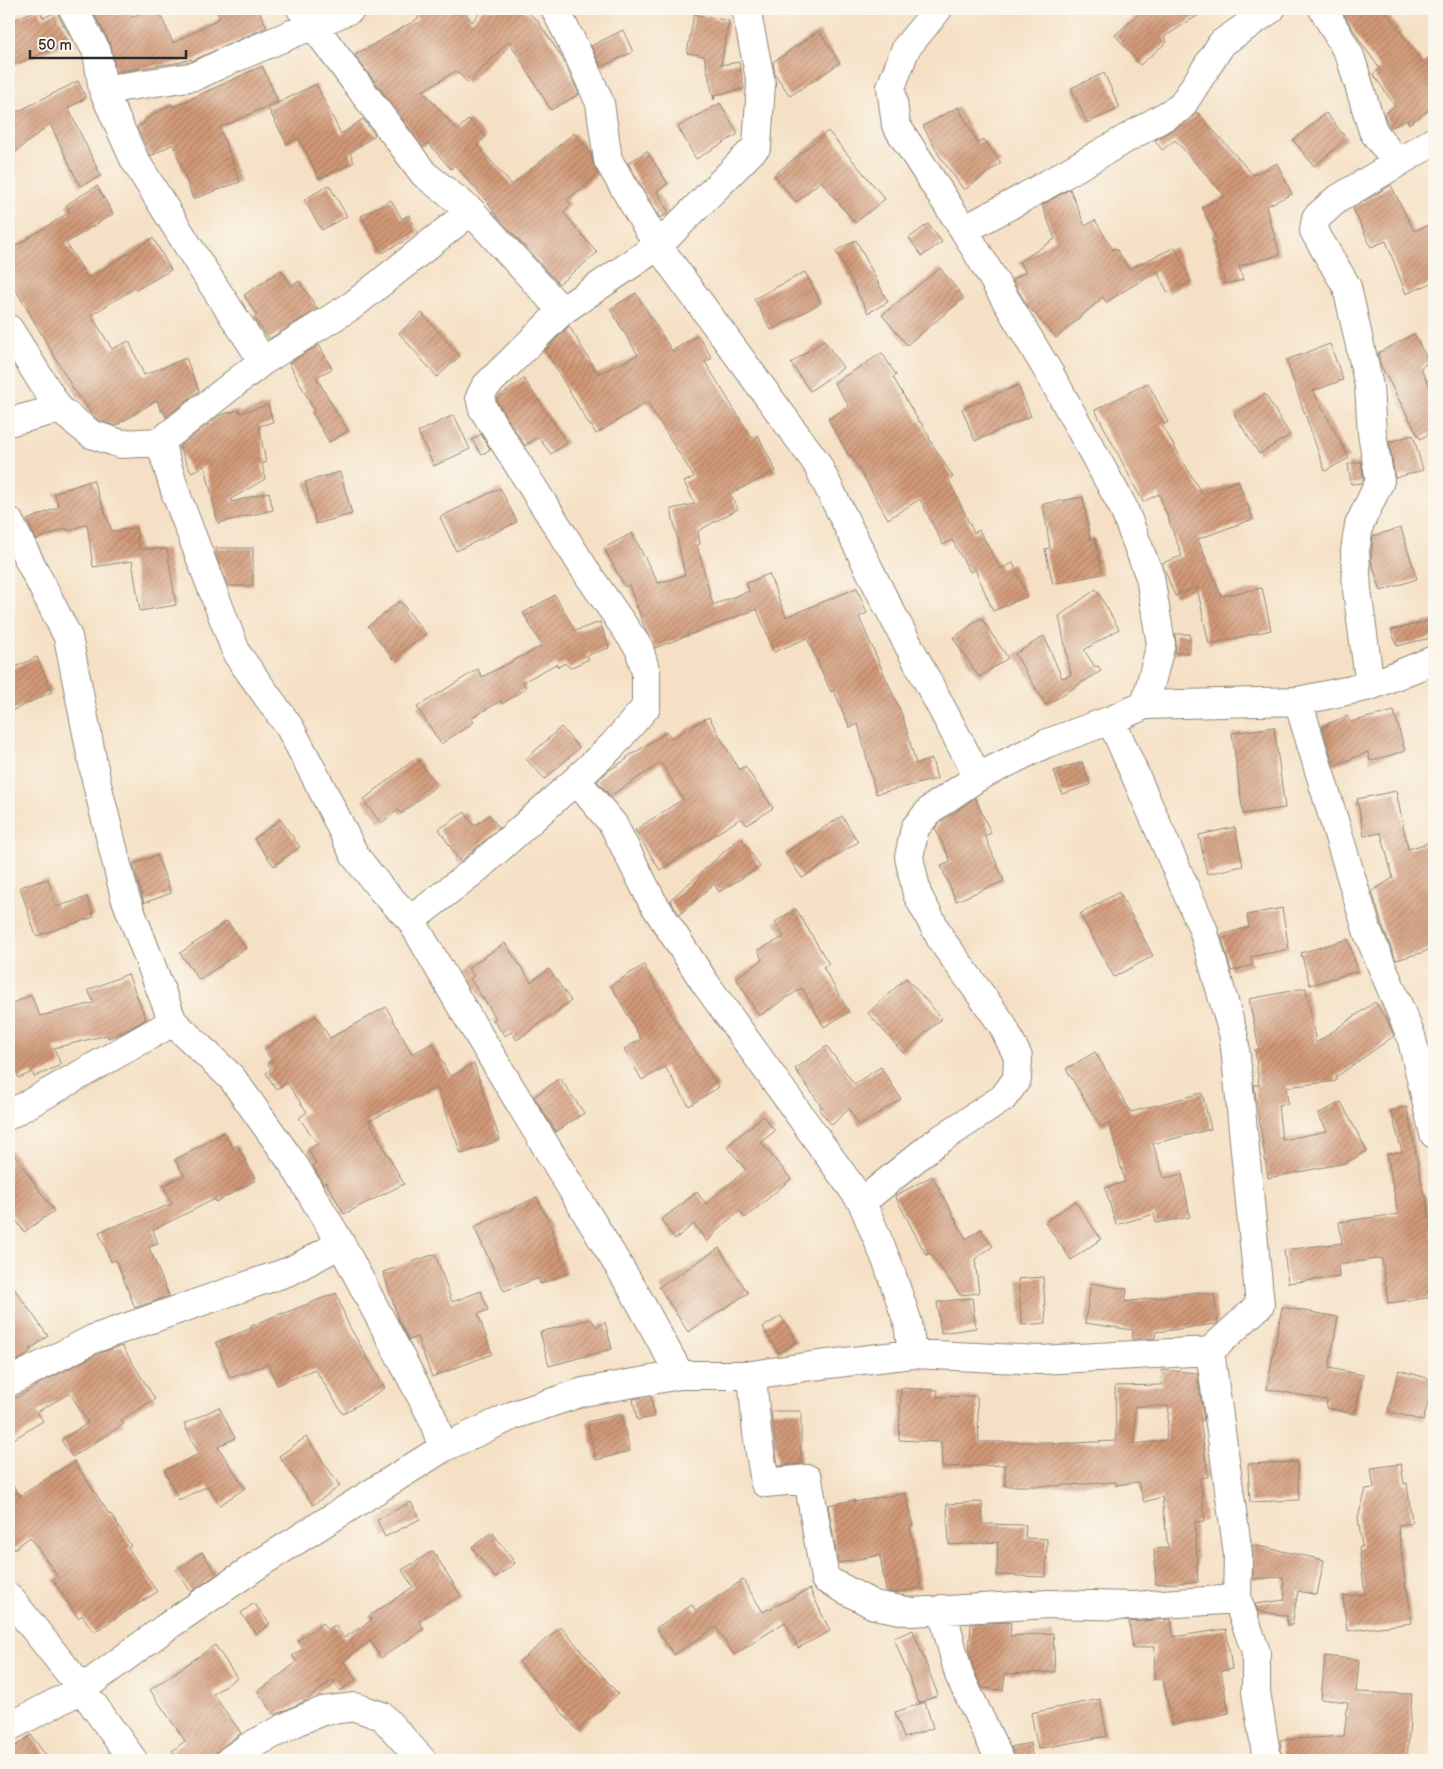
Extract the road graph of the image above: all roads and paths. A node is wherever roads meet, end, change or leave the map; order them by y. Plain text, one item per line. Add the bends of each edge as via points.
1 (73, 9) edge
2 (351, 9) edge
3 (555, 9) edge
4 (746, 9) edge
5 (938, 9) edge
6 (1272, 9) edge
7 (1323, 9) edge
8 (307, 17) edge
9 (103, 90) junction
10 (1434, 141) edge
11 (1397, 163) junction
12 (471, 211) junction
13 (964, 230) junction
14 (658, 246) junction
15 (562, 311) junction
16 (9, 329) edge
17 (263, 360) junction
18 (59, 409) junction
19 (9, 422) edge
20 (160, 442) junction
21 (9, 521) edge
22 (1434, 660) edge
23 (1370, 686) junction
24 (1298, 701) junction
25 (1145, 705) junction
26 (1112, 720) junction
27 (978, 777) junction
28 (576, 780) junction
29 (411, 920) junction
30 (173, 1022) junction
31 (9, 1115) edge
32 (1434, 1134) edge
33 (862, 1202) junction
34 (341, 1244) junction
35 (1210, 1351) junction
36 (912, 1354) junction
37 (680, 1375) junction
38 (752, 1376) junction
39 (9, 1382) edge
40 (443, 1448) junction
41 (9, 1597) edge
42 (1237, 1599) junction
43 (942, 1609) junction
44 (82, 1689) junction
45 (9, 1727) edge
46 (133, 1760) edge
47 (230, 1760) edge
48 (422, 1760) edge
49 (1000, 1760) edge
50 (1267, 1760) edge

1 - 9 street via 98,52
2 - 8 street
3 - 14 street via 600,103 608,160
4 - 14 street via 761,83 757,146
5 - 13 street via 906,48 891,87 896,126
6 - 13 street via 1222,43 1181,106
7 - 11 street via 1350,56 1374,131
8 - 9 street via 196,76
8 - 12 street via 424,174
9 - 17 street via 134,159
10 - 11 street
11 - 23 street via 1336,200 1316,218 1314,231 1347,287 1369,386 1380,481 1359,525 1355,551
12 - 15 street
12 - 17 street via 353,305
13 - 25 street via 1124,507 1150,577 1161,644
14 - 15 street
14 - 27 street via 816,462
15 - 28 street via 485,387 480,397 483,409 589,576 639,648 646,673 646,707 613,746
16 - 18 street
17 - 20 street
18 - 19 street
18 - 20 street via 91,434 121,444
20 - 29 street via 176,494 237,654 290,728 354,856
21 - 30 street via 68,637 97,784 125,897
22 - 23 street
23 - 24 street
24 - 25 street
24 - 32 street via 1368,933 1410,1036
25 - 26 street
26 - 27 street via 1045,744
26 - 35 street via 1203,928 1234,1037 1260,1305
27 - 33 street via 931,810 916,828 909,857 917,894 942,941 1002,1024 1018,1057 1016,1079 1003,1098 932,1145
28 - 29 street via 475,870
28 - 33 street via 613,824 652,901 705,983
29 - 37 street via 635,1293
30 - 31 street
30 - 34 street via 232,1078 294,1165
33 - 36 street via 908,1323
34 - 39 street via 290,1271 93,1339
34 - 40 street via 432,1417
35 - 36 street via 1040,1360
35 - 42 street via 1238,1554
36 - 38 street
37 - 38 street
37 - 40 street via 584,1392 514,1415
38 - 43 street via 765,1483 808,1479 825,1579 874,1605 912,1612
40 - 44 street via 262,1562
41 - 44 street
42 - 43 street via 1133,1606 1049,1604
42 - 50 street via 1256,1652 1256,1692
43 - 49 street via 959,1675
44 - 45 street
44 - 46 street
47 - 48 street via 300,1720 323,1711 355,1707 382,1716

